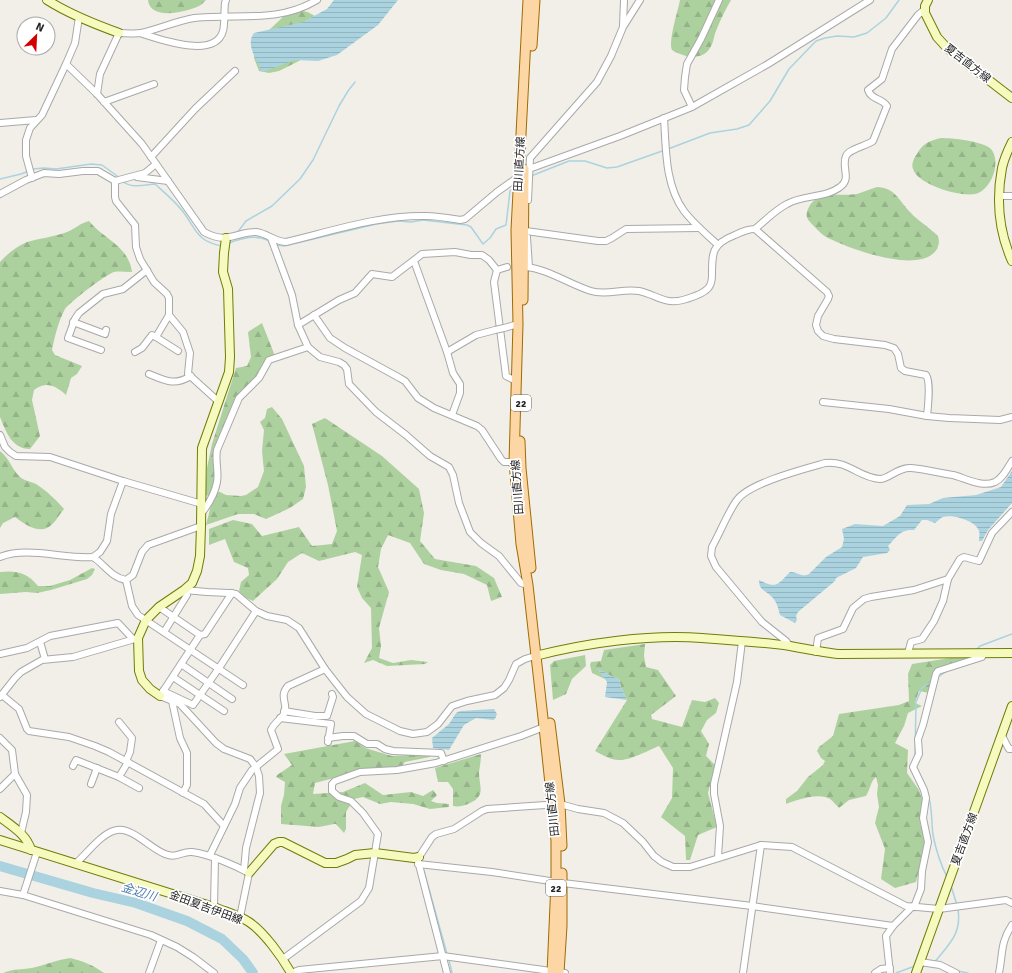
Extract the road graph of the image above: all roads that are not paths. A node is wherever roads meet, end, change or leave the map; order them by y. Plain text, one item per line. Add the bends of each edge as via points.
1 (47, 0) edge
2 (226, 0) edge
3 (317, 0) edge
4 (528, 0) edge
5 (535, 0) edge
6 (624, 0) edge
7 (640, 0) edge
8 (719, 0) edge
9 (870, 0) edge
10 (928, 0) edge
11 (925, 9) junction
12 (79, 17) junction
13 (224, 17) junction
14 (623, 27) junction
15 (119, 33) junction
16 (140, 33) junction
17 (66, 64) junction
18 (235, 71) dead end
19 (154, 84) dead end
20 (97, 94) junction
21 (1012, 98) edge
22 (104, 102) junction
23 (692, 107) junction
24 (664, 118) junction
25 (36, 120) junction
26 (0, 123) edge
27 (1012, 142) edge
28 (151, 157) junction
29 (156, 164) junction
30 (529, 169) junction
31 (32, 176) junction
32 (518, 177) junction
33 (128, 178) junction
34 (116, 181) junction
35 (168, 181) junction
36 (0, 194) edge
37 (1000, 196) junction
38 (1012, 196) edge
39 (699, 228) junction
40 (755, 229) junction
41 (526, 231) junction
42 (271, 238) junction
43 (225, 242) junction
44 (717, 244) junction
45 (414, 261) junction
46 (1012, 261) edge
47 (507, 267) dead end
48 (147, 270) junction
49 (497, 270) junction
50 (169, 315) junction
51 (314, 315) junction
52 (73, 322) junction
53 (518, 324) junction
54 (298, 325) junction
55 (106, 330) dead end
56 (156, 337) junction
57 (308, 347) junction
58 (102, 350) dead end
59 (178, 351) dead end
60 (135, 352) dead end
61 (447, 352) junction
62 (149, 374) dead end
63 (191, 376) junction
64 (516, 381) junction
65 (219, 402) junction
66 (822, 402) dead end
67 (452, 415) junction
68 (927, 416) junction
69 (1012, 417) edge
70 (0, 435) edge
71 (1012, 461) edge
72 (514, 462) junction
73 (123, 481) junction
74 (202, 504) junction
75 (1012, 512) edge
76 (201, 514) junction
77 (202, 526) junction
78 (0, 556) edge
79 (92, 557) junction
80 (948, 579) junction
81 (126, 580) junction
82 (528, 585) junction
83 (186, 592) junction
84 (232, 593) junction
85 (159, 607) junction
86 (256, 611) junction
87 (173, 618) junction
88 (146, 620) junction
89 (164, 632) junction
90 (200, 635) junction
91 (136, 638) junction
92 (742, 641) junction
93 (40, 642) junction
94 (790, 646) junction
95 (190, 650) junction
96 (816, 652) junction
97 (908, 653) junction
98 (984, 653) junction
99 (1012, 653) edge
100 (0, 654) edge
101 (539, 656) junction
102 (45, 658) junction
103 (181, 664) junction
104 (219, 668) junction
105 (325, 669) junction
106 (173, 677) junction
107 (208, 683) junction
108 (244, 684) dead end
109 (161, 694) junction
110 (332, 694) dead end
111 (200, 695) junction
112 (1, 696) edge
113 (232, 699) dead end
114 (172, 701) junction
115 (1012, 706) edge
116 (224, 711) dead end
117 (284, 711) junction
118 (280, 718) junction
119 (119, 722) dead end
120 (544, 727) junction
121 (1002, 736) junction
122 (0, 738) edge
123 (1012, 749) edge
124 (127, 761) junction
125 (444, 761) junction
126 (73, 766) dead end
127 (256, 767) junction
128 (97, 768) junction
129 (15, 774) junction
130 (119, 777) junction
131 (91, 784) dead end
132 (139, 788) dead end
133 (0, 789) edge
134 (183, 793) junction
135 (556, 804) junction
136 (0, 817) edge
137 (224, 826) junction
138 (21, 833) junction
139 (0, 840) edge
140 (761, 845) junction
141 (35, 853) junction
142 (375, 853) junction
143 (213, 856) junction
144 (718, 857) junction
145 (418, 859) junction
146 (74, 864) junction
147 (246, 872) junction
148 (560, 883) junction
149 (0, 891) edge
150 (24, 892) junction
151 (1012, 903) edge
152 (752, 906) junction
153 (214, 907) junction
154 (913, 907) junction
155 (939, 909) junction
156 (240, 917) junction
157 (1012, 925) edge
158 (893, 926) junction
159 (161, 940) junction
160 (443, 956) junction
161 (283, 959) junction
162 (920, 962) junction
163 (890, 970) edge
164 (558, 972) edge
165 (150, 973) edge
166 (214, 973) edge
167 (291, 973) edge
168 (447, 973) edge
169 (743, 973) edge
170 (875, 973) edge
171 (916, 973) edge
172 (956, 973) edge
173 (999, 973) edge

1 - 12 street
2 - 13 street
3 - 13 street via 286,13 261,17
4 - 32 main road, 田川直方線 / 22
5 - 101 main road, 田川直方線 / 22 via 524,174 520,437
6 - 14 street
7 - 14 street
8 - 23 street via 687,64 684,90
9 - 23 street via 768,64
10 - 11 street
11 - 21 street, 夏吉直方線 via 924,13 937,37 947,48
11 - 40 street via 892,49 882,79 868,90 872,96 885,102 887,106 873,141 846,155 847,178 844,184 832,191 787,204
12 - 15 street
12 - 17 street via 75,43
13 - 16 street via 182,20
13 - 16 street via 223,32 212,44 191,46 171,43
14 - 30 street via 597,82 530,158
15 - 16 street
15 - 20 street via 100,74
17 - 20 street
17 - 25 street via 42,115
18 - 28 street via 195,109
19 - 22 street
20 - 22 street
22 - 28 street
23 - 24 street
24 - 30 street
24 - 39 street via 668,169 674,190 684,210
25 - 26 street
25 - 31 street via 26,140 26,156
27 - 37 street via 1002,168
28 - 29 street
29 - 33 street via 145,173
29 - 35 street
30 - 41 street
31 - 34 street via 83,170 98,171
31 - 36 street
32 - 42 street via 465,219 427,216 395,218 376,220 286,242
32 - 53 main road, 田川直方線 / 22
33 - 34 street
33 - 35 street
34 - 48 street via 114,197 135,225 136,247 140,260
35 - 43 street via 204,232
37 - 38 street
37 - 46 street via 1001,231
39 - 41 street via 626,229 606,241
39 - 44 street
40 - 44 street via 726,238
40 - 68 street via 827,292 829,296 816,325 823,336 894,348 901,368 926,375
41 - 44 street via 527,267 590,291 640,291 673,302 705,291 710,286
42 - 43 street via 256,232
42 - 54 street via 292,295
43 - 65 street via 224,272 228,289 230,357 229,372
45 - 49 street via 422,254 456,252 482,255
45 - 51 street via 392,277 372,274 355,293
45 - 61 street
47 - 49 street
48 - 50 street via 169,298
48 - 52 street via 123,289 103,294 79,313
49 - 64 street via 494,282 506,376
50 - 56 street
50 - 63 street via 184,332 191,358 188,370
51 - 54 street
51 - 67 street via 330,338 405,381 418,398
52 - 55 street via 105,334
52 - 58 street via 68,338
53 - 61 street, bridge via 476,336
53 - 64 main road, 田川直方線 / 22
54 - 57 street
56 - 59 street
56 - 60 street via 152,334 142,348
57 - 76 street via 269,360 259,378 239,398 217,450 218,482 210,502
57 - 82 street via 320,357 344,365 349,384 376,412 430,456 449,467 470,532 499,556 521,583
61 - 67 street via 453,373 460,384
62 - 63 street via 168,382 184,380
63 - 65 street
64 - 72 main road, 田川直方線 / 22
65 - 74 street via 202,448
66 - 68 street
67 - 72 street via 477,426 500,459 504,462
68 - 69 street via 1000,420
70 - 73 street via 5,447 16,456 50,457
71 - 94 street via 1001,478 993,483 980,483 910,468 881,479 867,476 842,464 829,462 770,480 744,493 737,500 712,547 711,556 716,567 762,622
72 - 82 main road, 田川直方線 / 22 via 521,544
73 - 74 street
73 - 79 street via 111,514 107,541 100,552
74 - 76 street
75 - 80 street via 992,533 979,561 960,558
76 - 77 street
77 - 81 street via 148,545 142,552 133,575
77 - 83 street via 197,571
78 - 79 street via 34,553
79 - 81 street via 111,573
80 - 96 street via 914,590 864,599 854,608 844,629 818,638
80 - 97 street via 943,601 934,621 922,639 911,642
81 - 88 street via 132,606 138,615
82 - 101 main road, 田川直方線 / 22
83 - 84 street
83 - 85 street
83 - 87 street
84 - 86 street
84 - 90 street via 205,634
85 - 87 street
85 - 88 street
86 - 104 street
86 - 105 street via 287,620 299,628
87 - 89 street
87 - 90 street
88 - 89 street
88 - 91 street
89 - 95 street
90 - 95 street
91 - 93 street via 118,623 50,636
91 - 102 street via 73,657
91 - 109 street via 142,680 150,689
92 - 94 street
92 - 101 street via 658,638 618,641
92 - 144 street via 737,682 714,784 720,826
93 - 100 street via 19,651
93 - 102 street
94 - 96 street
95 - 103 street
95 - 104 street
96 - 97 street
97 - 98 street
98 - 99 street
98 - 154 street via 982,657 938,671 936,674 918,739 919,754 913,766 926,798 923,818 928,842 921,889
101 - 105 street via 525,658 516,664 504,688 495,695 452,706 438,724 427,732 413,734 366,714 347,697
101 - 120 main road, 田川直方線 / 22
101 - 135 main road, 田川直方線 / 22
102 - 112 street via 21,672
103 - 106 street
103 - 107 street
104 - 107 street
104 - 108 street
105 - 117 street via 288,686 283,694
106 - 109 street
106 - 111 street
107 - 111 street
107 - 113 street
109 - 111 street via 193,705
109 - 114 street
110 - 117 street via 327,716
111 - 116 street
112 - 124 street via 19,710 29,731 69,737
114 - 127 street via 180,704 216,743 250,760
114 - 134 street via 180,738 187,753 186,785
115 - 121 street, 夏吉直方線
117 - 118 street
118 - 125 street via 331,724 328,740 354,736 367,744 377,744 393,751 441,753
118 - 127 street via 271,730 278,749
119 - 124 street via 132,738
120 - 125 street
120 - 135 main road, 田川直方線 / 22
121 - 123 street via 1009,749
121 - 155 street, 夏吉直方線
122 - 129 street via 12,750
124 - 130 street
124 - 134 street
125 - 142 street via 396,770 360,772 332,784 332,790 339,797 351,801 378,834
126 - 128 street via 76,760
127 - 137 street via 240,788
127 - 147 street via 260,793 246,848
128 - 130 street
128 - 131 street
129 - 133 street
129 - 138 street via 27,800
130 - 132 street
134 - 137 street via 204,804
135 - 144 street via 604,813 623,823 654,856 673,867 690,867
135 - 145 street via 482,811 454,829 432,837
135 - 148 main road, 田川直方線 / 22
136 - 138 street
137 - 143 street
138 - 141 street
139 - 141 street, 金田夏吉伊田線
140 - 144 street
140 - 152 street
140 - 154 street via 792,847 906,906
141 - 146 street, 金田夏吉伊田線
141 - 150 street
142 - 145 street
142 - 147 street via 355,855 336,863 325,863 279,842
142 - 161 street via 369,888 361,901
143 - 146 street via 190,852 175,856 166,854 129,832 119,829 102,838
143 - 147 street
143 - 153 street
145 - 148 street
145 - 160 street
146 - 153 street, 金田夏吉伊田線
147 - 156 street
148 - 152 street
148 - 164 main road, 田川直方線 / 22 via 562,926
149 - 150 street
150 - 159 street via 136,929
151 - 155 street via 1006,900
152 - 158 street
152 - 169 street
153 - 156 street, 金田夏吉伊田線
154 - 155 street
154 - 158 street
155 - 162 street, 夏吉直方線
156 - 161 street, 金田夏吉伊田線 via 251,923
157 - 173 street via 1005,935 1002,946
158 - 163 street via 886,936
159 - 165 street
159 - 166 street via 193,957
160 - 164 street
160 - 167 street via 299,970
160 - 168 street
161 - 167 street, 金田夏吉伊田線
162 - 171 street, 夏吉直方線
162 - 172 street via 940,965
163 - 170 street via 881,969

